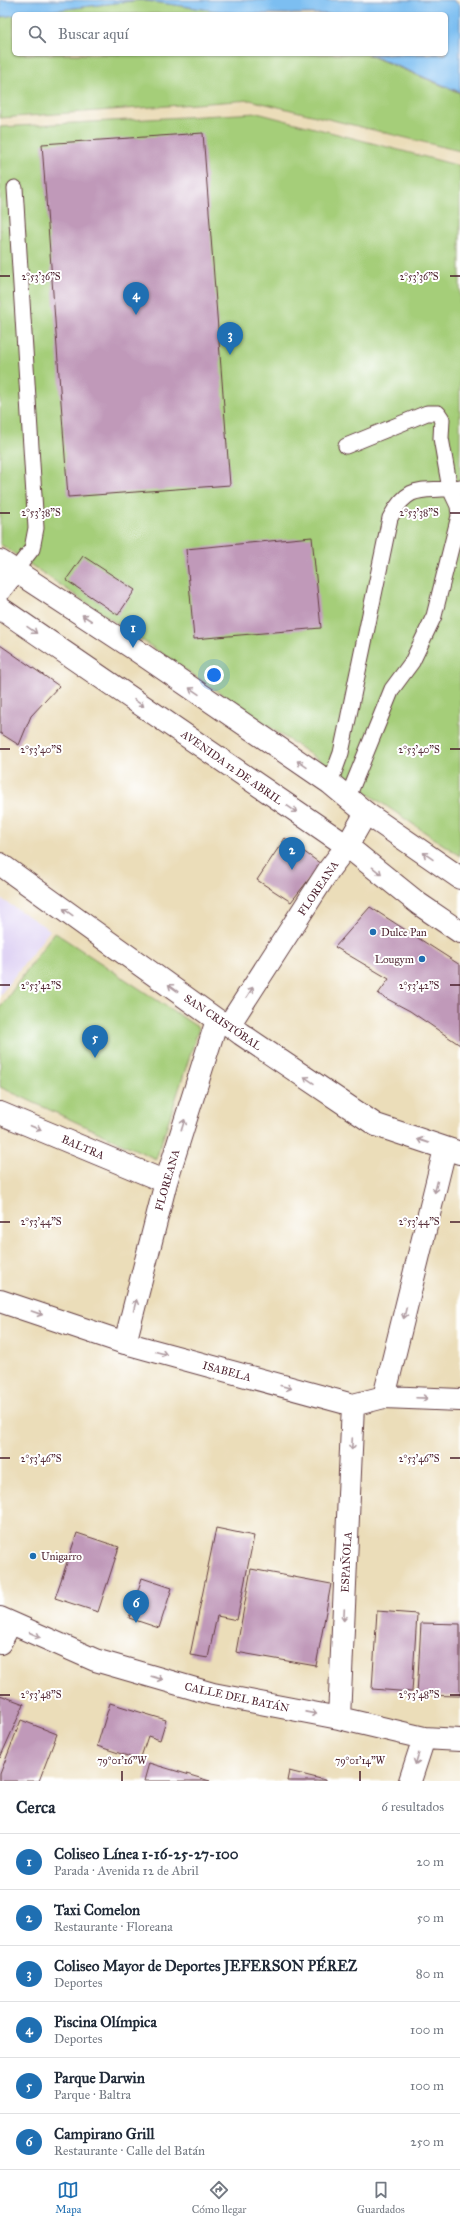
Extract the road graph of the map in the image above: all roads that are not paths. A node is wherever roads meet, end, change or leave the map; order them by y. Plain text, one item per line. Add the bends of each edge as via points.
1 (15, 188) dead end
2 (346, 446) dead end
3 (455, 488) edge
4 (8, 566) edge
5 (0, 590) edge
6 (0, 608) edge
7 (330, 783) junction
8 (348, 797) junction
9 (366, 813) junction
10 (347, 846) junction
11 (0, 864) edge
12 (460, 878) edge
13 (460, 932) edge
14 (223, 1022) junction
15 (0, 1113) edge
16 (453, 1151) edge
17 (166, 1182) junction
18 (0, 1301) edge
19 (125, 1343) junction
20 (384, 1397) junction
21 (460, 1400) edge
22 (354, 1405) junction
23 (5, 1621) edge
24 (0, 1643) edge
25 (339, 1718) junction
26 (424, 1738) junction
27 (460, 1740) edge
28 (410, 1781) edge

1 - 4 lane via 36,528 32,549
2 - 3 lane via 427,413 438,413 442,419 441,438
3 - 7 lane via 412,493 399,502 390,518 342,753
3 - 8 lane via 459,516 434,616 412,662 392,689
4 - 5 street
7 -> 4 street
6 -> 10 street, AVENIDA 12 DE ABRIL
7 - 8 street
8 - 9 street
9 - 10 street, FLOREANA
12 -> 9 street
10 -> 13 street, AVENIDA 12 DE ABRIL via 418,904
14 -> 10 street, FLOREANA
14 -> 11 street, SAN CRISTÓBAL
16 -> 14 street, SAN CRISTÓBAL via 376,1125
17 -> 14 street, FLOREANA
15 -> 17 street, BALTRA
16 -> 20 street
19 -> 17 street, FLOREANA
18 -> 19 street, ISABELA
19 -> 22 street, ISABELA
20 -> 21 street
20 - 22 street
22 -> 25 street, ESPAÑOLA
23 - 24 street
23 -> 25 street, CALLE DEL BATÁN via 95,1660 213,1694
25 - 26 street, CALLE DEL BATÁN
26 - 27 street, CALLE DEL BATÁN
26 -> 28 street

